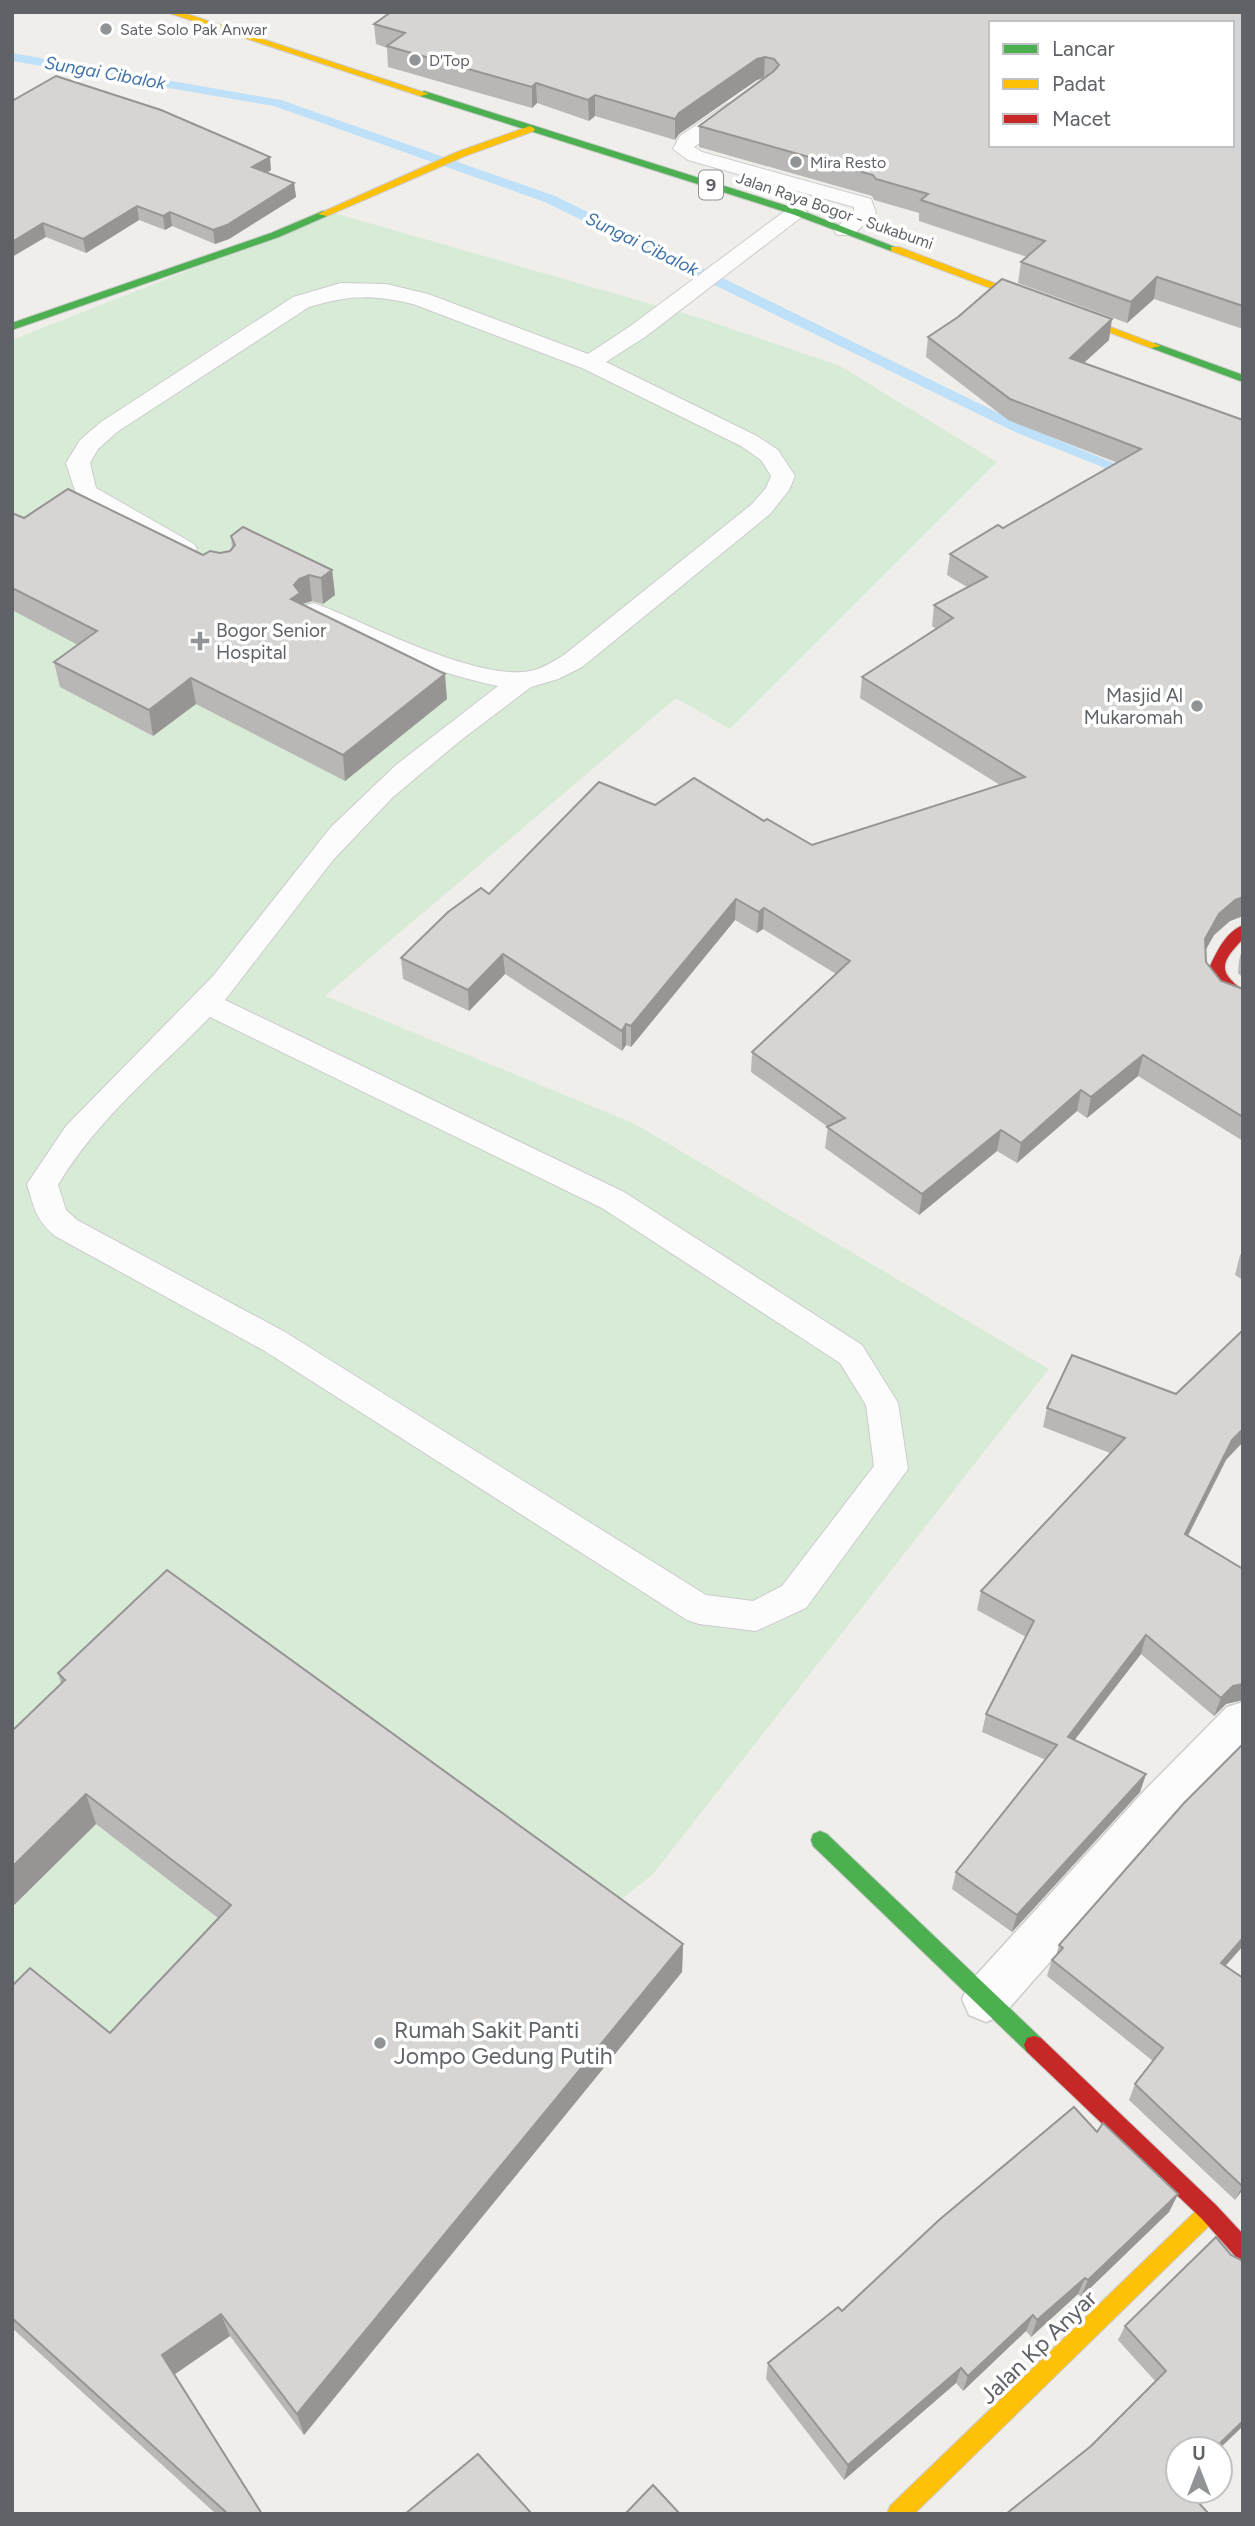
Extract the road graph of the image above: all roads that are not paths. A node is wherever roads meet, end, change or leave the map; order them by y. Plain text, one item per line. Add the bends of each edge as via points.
1 (188, 15) edge
2 (754, 94) edge
3 (530, 129) junction
4 (796, 212) junction
5 (845, 230) junction
6 (12, 327) edge
7 (590, 363) junction
8 (1243, 379) edge
9 (201, 557) edge
10 (313, 611) edge
11 (524, 680) junction
12 (1243, 930) edge
13 (1243, 998) edge
14 (206, 1003) junction
15 (1243, 1721) edge
16 (820, 1840) dead end
17 (986, 1999) junction
18 (1209, 2213) junction
19 (1243, 2250) edge
20 (898, 2514) edge

1 - 3 main road, Jalan Raya Bogor - Sukabumi / 9
2 - 5 lane via 687,140 683,149 864,203 865,213
3 - 4 main road, Jalan Raya Bogor - Sukabumi / 9
3 - 6 main road via 461,153 275,235
4 - 5 main road, Jalan Raya Bogor - Sukabumi / 9
4 - 7 lane
5 - 8 main road, Jalan Raya Bogor - Sukabumi / 9
7 - 9 lane via 420,299 386,291 341,290 301,302 109,427 88,445 78,463 85,492
7 - 11 lane via 750,441 769,454 783,476 761,509 600,640 552,673
10 - 11 lane via 453,667 487,677
11 - 14 lane via 406,768 372,801
12 - 13 main road via 1217,961 1215,971 1219,981
14 - 14 lane via 78,1129 59,1155 42,1184 52,1216 66,1228 274,1341 699,1609 756,1616 794,1597 891,1469 881,1403 851,1354 612,1200
15 - 17 street via 1160,1805
16 - 17 main road
17 - 18 main road
18 - 19 main road
18 - 20 main road, Jalan Kp Anyar

